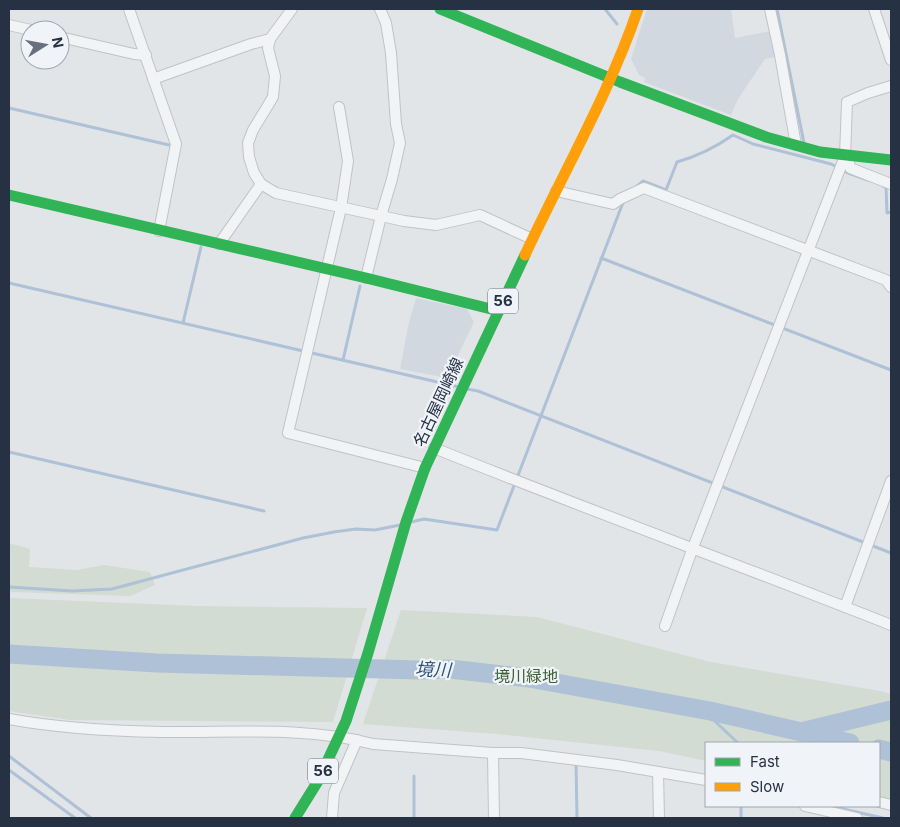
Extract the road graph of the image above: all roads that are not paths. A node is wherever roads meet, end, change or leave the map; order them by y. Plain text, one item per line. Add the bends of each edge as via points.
1 (129, 9) edge
2 (292, 9) edge
3 (380, 9) edge
4 (440, 9) edge
5 (638, 9) edge
6 (770, 9) edge
7 (874, 9) edge
8 (70, 39) edge
9 (270, 39) junction
10 (146, 54) junction
11 (891, 60) edge
12 (153, 79) junction
13 (610, 79) junction
14 (891, 86) edge
15 (339, 106) dead end
16 (796, 145) junction
17 (847, 156) junction
18 (891, 160) edge
19 (261, 184) junction
20 (891, 184) edge
21 (556, 191) junction
22 (9, 195) edge
23 (341, 208) junction
24 (381, 216) junction
25 (159, 231) junction
26 (532, 239) junction
27 (219, 244) junction
28 (808, 251) junction
29 (326, 268) junction
30 (366, 278) junction
31 (891, 287) edge
32 (499, 311) junction
33 (434, 448) junction
34 (425, 468) junction
35 (891, 482) edge
36 (692, 550) junction
37 (845, 607) junction
38 (891, 625) edge
39 (665, 626) dead end
40 (9, 719) edge
41 (338, 738) junction
42 (357, 740) junction
43 (493, 753) junction
44 (658, 772) junction
45 (705, 780) edge
46 (807, 807) edge
47 (821, 814) edge
48 (294, 818) edge
49 (332, 818) edge
50 (494, 818) edge
51 (659, 818) edge
52 (857, 818) edge

1 - 10 street
2 - 9 street
3 - 24 street via 391,53 400,143
4 - 13 street
5 - 13 street, 名古屋岡崎線 / 56
6 - 16 street
7 - 11 street
8 - 10 street
9 - 12 street
9 - 19 street via 268,48 275,76 272,98 248,143 254,173
10 - 12 street
12 - 25 street via 176,144
13 - 16 street via 756,134
13 - 21 street, 名古屋岡崎線 / 56
14 - 17 street via 847,102
15 - 23 street via 348,169
16 - 17 street
17 - 18 street
17 - 20 street via 850,168
17 - 28 street
19 - 23 street via 276,193
19 - 27 street
21 - 26 street, 名古屋岡崎線 / 56
21 - 28 street via 613,204 644,188
22 - 25 street
23 - 24 street
23 - 29 street
24 - 26 street via 436,225 480,215
24 - 30 street
25 - 27 street
26 - 32 street, 名古屋岡崎線 / 56
27 - 29 street
28 - 31 street via 886,280
28 - 36 street
29 - 30 street
29 - 34 street via 288,433
30 - 32 street
32 - 33 street, 名古屋岡崎線 / 56
33 - 34 street, 名古屋岡崎線 / 56
33 - 36 street
34 - 41 street, 名古屋岡崎線 / 56
35 - 37 street
36 - 37 street
36 - 39 street
37 - 38 street
40 - 41 street via 160,732 275,731
41 - 42 street
41 - 48 street, 名古屋岡崎線 / 56 via 318,781
42 - 43 street
42 - 49 street via 334,793
43 - 44 street via 521,753
43 - 50 street
44 - 45 street
44 - 51 street
46 - 47 street
47 - 52 street

